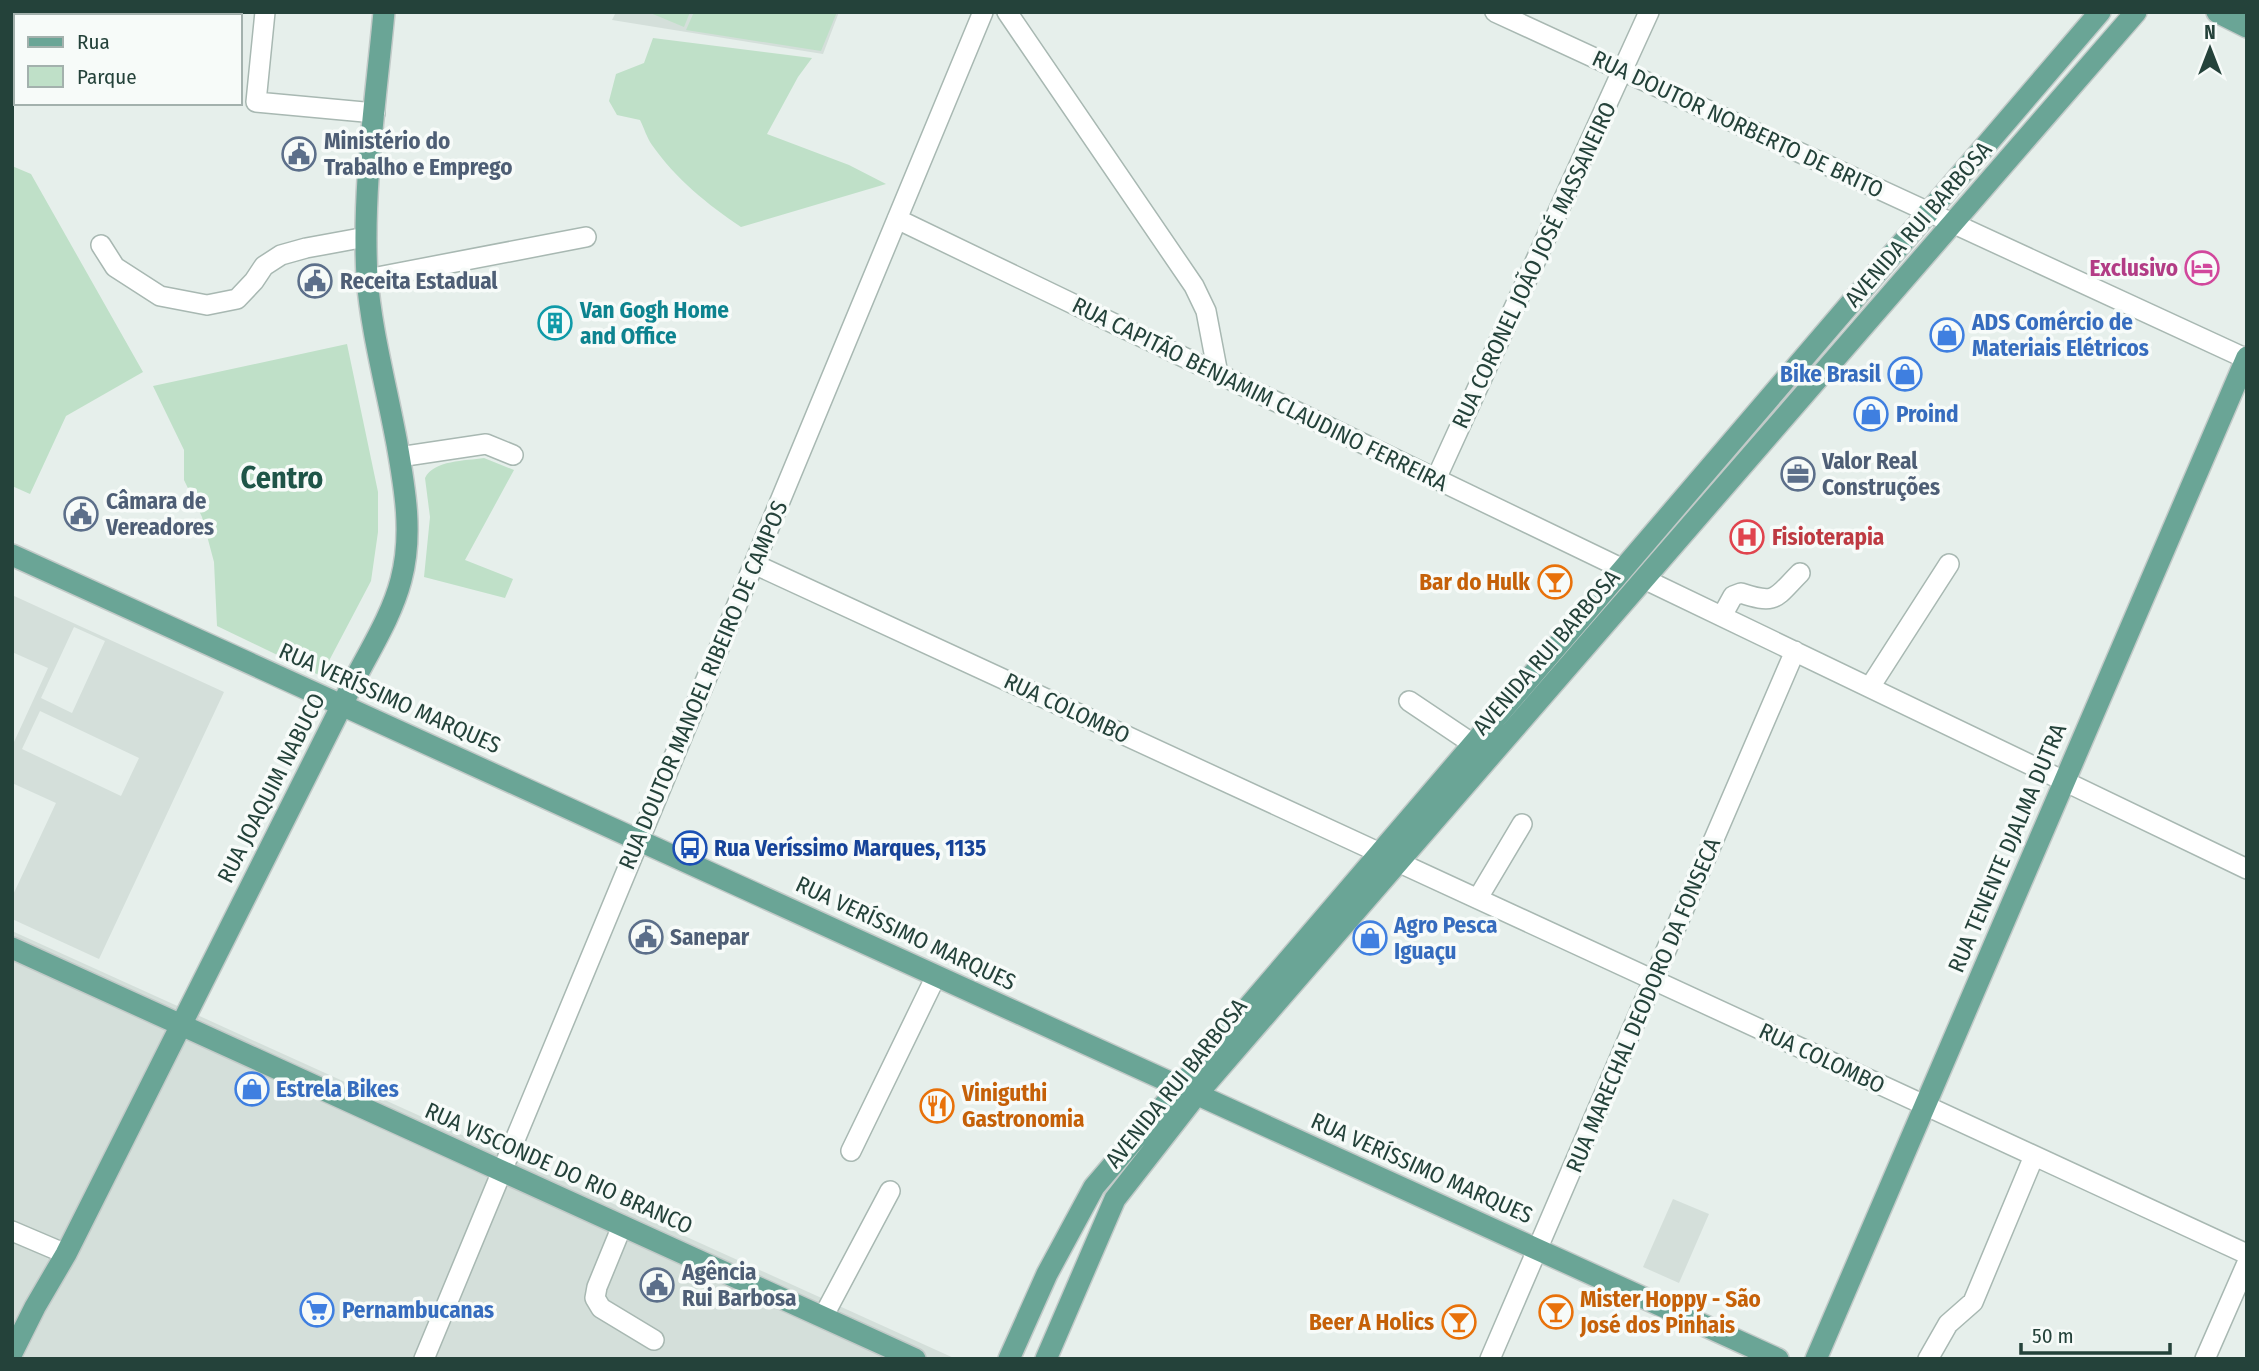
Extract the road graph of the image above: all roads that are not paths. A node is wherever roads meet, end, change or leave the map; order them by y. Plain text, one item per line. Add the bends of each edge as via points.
1 (265, 12) edge
2 (384, 12) edge
3 (983, 12) edge
4 (1007, 12) edge
5 (1495, 12) edge
6 (1649, 12) edge
7 (2100, 12) edge
8 (2136, 12) edge
9 (2217, 12) edge
10 (2247, 27) edge
11 (1622, 71) junction
12 (375, 113) junction
13 (1929, 212) junction
14 (897, 219) junction
15 (1953, 223) junction
16 (366, 237) junction
17 (586, 237) dead end
18 (100, 245) dead end
19 (368, 279) junction
20 (2247, 358) edge
21 (1218, 374) junction
22 (513, 455) dead end
23 (399, 457) junction
24 (1436, 479) junction
25 (12, 555) edge
26 (754, 564) junction
27 (1949, 564) dead end
28 (1623, 569) junction
29 (1800, 573) dead end
30 (1644, 579) junction
31 (1722, 616) junction
32 (1794, 651) junction
33 (1870, 687) junction
34 (1409, 701) dead end
35 (342, 705) junction
36 (1473, 744) junction
37 (2064, 781) junction
38 (1522, 824) dead end
39 (639, 840) junction
40 (1389, 857) junction
41 (2247, 869) edge
42 (1478, 898) junction
43 (12, 948) edge
44 (936, 976) junction
45 (1653, 980) junction
46 (181, 1025) junction
47 (1188, 1090) junction
48 (1925, 1106) junction
49 (852, 1151) dead end
50 (2034, 1156) junction
51 (502, 1171) junction
52 (890, 1191) dead end
53 (622, 1226) junction
54 (12, 1231) edge
55 (1537, 1250) junction
56 (66, 1254) junction
57 (2247, 1254) edge
58 (2247, 1263) edge
59 (823, 1317) junction
60 (654, 1340) dead end
61 (16, 1351) edge
62 (424, 1359) edge
63 (915, 1359) edge
64 (1009, 1359) edge
65 (1046, 1359) edge
66 (1490, 1359) edge
67 (1778, 1359) edge
68 (1816, 1359) edge
69 (1928, 1359) edge
70 (2205, 1359) edge

1 - 12 street via 256,102
2 - 12 main road, RUA JOAQUIM NABUCO
3 - 14 street, RUA DOUTOR MANOEL RIBEIRO DE CAMPOS
4 - 21 street via 1195,286 1206,311
5 - 11 street, RUA DOUTOR NORBERTO DE BRITO
6 - 11 street, RUA CORONEL JOÃO JOSÉ MASSANEIRO
7 - 13 main road, AVENIDA RUI BARBOSA
8 - 15 main road, AVENIDA RUI BARBOSA
9 - 10 main road
11 - 13 street, RUA DOUTOR NORBERTO DE BRITO
11 - 24 street, RUA CORONEL JOÃO JOSÉ MASSANEIRO
12 - 16 main road, RUA JOAQUIM NABUCO
13 - 15 street, RUA DOUTOR NORBERTO DE BRITO
13 - 28 main road, AVENIDA RUI BARBOSA
14 - 21 street, RUA CAPITÃO BENJAMIM CLAUDINO FERREIRA
14 - 26 street, RUA DOUTOR MANOEL RIBEIRO DE CAMPOS
15 - 20 street, RUA DOUTOR NORBERTO DE BRITO
15 - 30 main road, AVENIDA RUI BARBOSA
16 - 18 street via 281,255 264,266 237,299 207,305 160,296 115,267
16 - 19 main road, RUA JOAQUIM NABUCO
17 - 19 street
19 - 23 main road, RUA JOAQUIM NABUCO
20 - 37 main road, RUA TENENTE DJALMA DUTRA
21 - 24 street, RUA CAPITÃO BENJAMIM CLAUDINO FERREIRA
22 - 23 street via 486,444
23 - 35 main road, RUA JOAQUIM NABUCO via 408,523 401,581
24 - 28 street, RUA CAPITÃO BENJAMIM CLAUDINO FERREIRA
25 - 35 main road, RUA VERÍSSIMO MARQUES
26 - 39 street, RUA DOUTOR MANOEL RIBEIRO DE CAMPOS
26 - 40 street, RUA COLOMBO
27 - 33 street
28 - 36 main road, AVENIDA RUI BARBOSA
29 - 31 street via 1774,599 1741,593 1733,596
30 - 31 street
30 - 40 main road, AVENIDA RUI BARBOSA
31 - 32 street
32 - 33 street
32 - 45 street, RUA MARECHAL DEODORO DA FONSECA
33 - 37 street
34 - 36 street
35 - 39 main road, RUA VERÍSSIMO MARQUES
35 - 46 main road, RUA JOAQUIM NABUCO
36 - 40 main road, AVENIDA RUI BARBOSA
37 - 41 street
37 - 48 main road, RUA TENENTE DJALMA DUTRA
38 - 42 street
39 - 44 main road, RUA VERÍSSIMO MARQUES
39 - 51 street, RUA DOUTOR MANOEL RIBEIRO DE CAMPOS
40 - 42 street, RUA COLOMBO
40 - 47 main road, AVENIDA RUI BARBOSA
42 - 45 street, RUA COLOMBO
43 - 46 main road, RUA VISCONDE DO RIO BRANCO
44 - 47 main road, RUA VERÍSSIMO MARQUES
44 - 49 street
45 - 48 street, RUA COLOMBO
45 - 55 street, RUA MARECHAL DEODORO DA FONSECA
46 - 51 main road, RUA VISCONDE DO RIO BRANCO
46 - 56 main road, RUA JOAQUIM NABUCO
47 - 55 main road, RUA VERÍSSIMO MARQUES
47 - 64 main road, AVENIDA RUI BARBOSA via 1094,1187 1047,1274
47 - 65 main road, AVENIDA RUI BARBOSA via 1115,1199
48 - 50 street, RUA COLOMBO
48 - 68 main road, RUA TENENTE DJALMA DUTRA
50 - 57 street, RUA COLOMBO
50 - 69 street via 1973,1303 1948,1324
51 - 53 main road, RUA VISCONDE DO RIO BRANCO
51 - 62 street, RUA DOUTOR MANOEL RIBEIRO DE CAMPOS
52 - 59 street
53 - 59 main road, RUA VISCONDE DO RIO BRANCO
53 - 60 street via 595,1298 601,1308
54 - 56 street
55 - 66 street, RUA MARECHAL DEODORO DA FONSECA
55 - 67 main road, RUA VERÍSSIMO MARQUES
56 - 61 main road, RUA JOAQUIM NABUCO via 45,1287
58 - 70 street
59 - 63 main road, RUA VISCONDE DO RIO BRANCO

